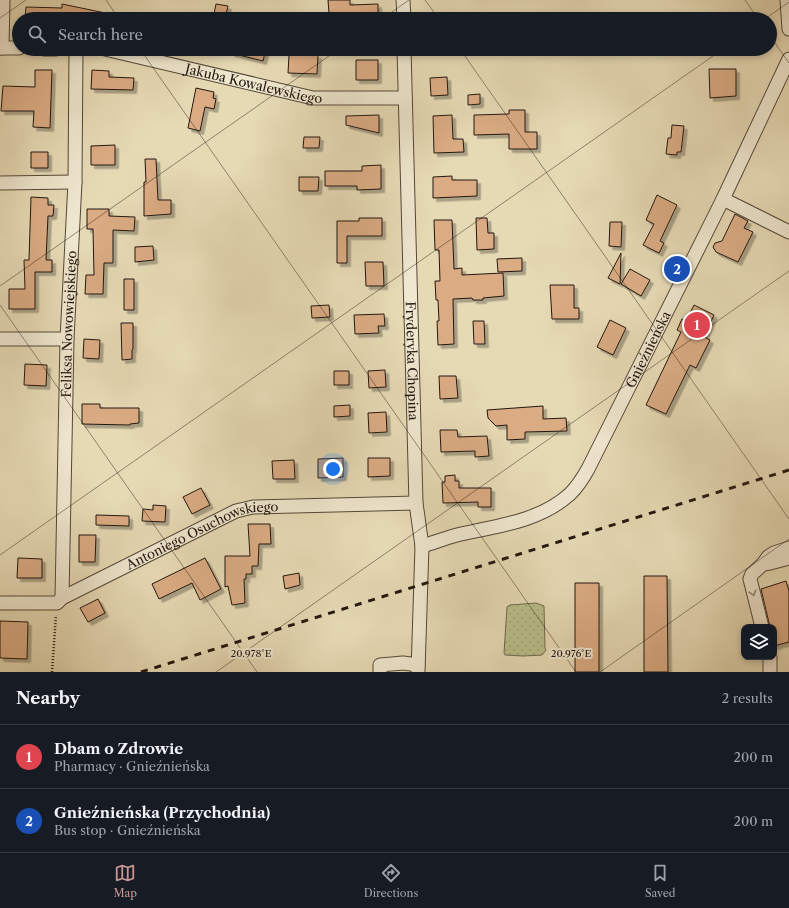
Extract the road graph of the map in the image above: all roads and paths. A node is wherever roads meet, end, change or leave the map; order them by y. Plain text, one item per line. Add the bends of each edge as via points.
1 (3, 0) edge
2 (403, 0) edge
3 (787, 0) edge
4 (404, 12) edge
5 (789, 28) edge
6 (1, 48) edge
7 (12, 48) edge
8 (76, 56) edge
9 (135, 56) edge
10 (404, 56) edge
11 (789, 59) edge
12 (405, 98) junction
13 (75, 182) junction
14 (0, 183) edge
15 (723, 199) junction
16 (789, 232) edge
17 (0, 339) edge
18 (67, 340) junction
19 (416, 503) junction
20 (422, 546) junction
21 (789, 548) edge
22 (789, 558) edge
23 (763, 564) junction
24 (60, 601) junction
25 (0, 602) edge
26 (761, 624) edge
27 (770, 660) edge
28 (418, 668) edge
29 (52, 672) edge
30 (380, 672) edge
31 (770, 672) edge

1 - 6 street
2 - 4 street
3 - 5 street
6 - 7 street
8 - 13 street, Feliksa Nowowiejskiego
9 - 12 street, Jakuba Kowalewskiego via 313,98
10 - 12 street, Fryderyka Chopina
11 - 15 street, Gnieźnieńska
12 - 19 street, Fryderyka Chopina
13 - 14 street
13 - 18 street, Feliksa Nowowiejskiego
15 - 16 street
15 - 20 street, Gnieźnieńska via 588,469 571,493 548,509 524,520
17 - 18 street
18 - 24 street, Feliksa Nowowiejskiego
19 - 20 street, Fryderyka Chopina
19 - 24 street, Antoniego Osuchowskiego via 253,507 236,511
20 - 28 street, Fryderyka Chopina
21 - 23 street via 774,553
22 - 23 street
23 -> 26 street via 750,579
24 - 25 street, Antoniego Osuchowskiego
24 - 29 path
27 - 31 street
28 - 30 street via 403,663 380,666

